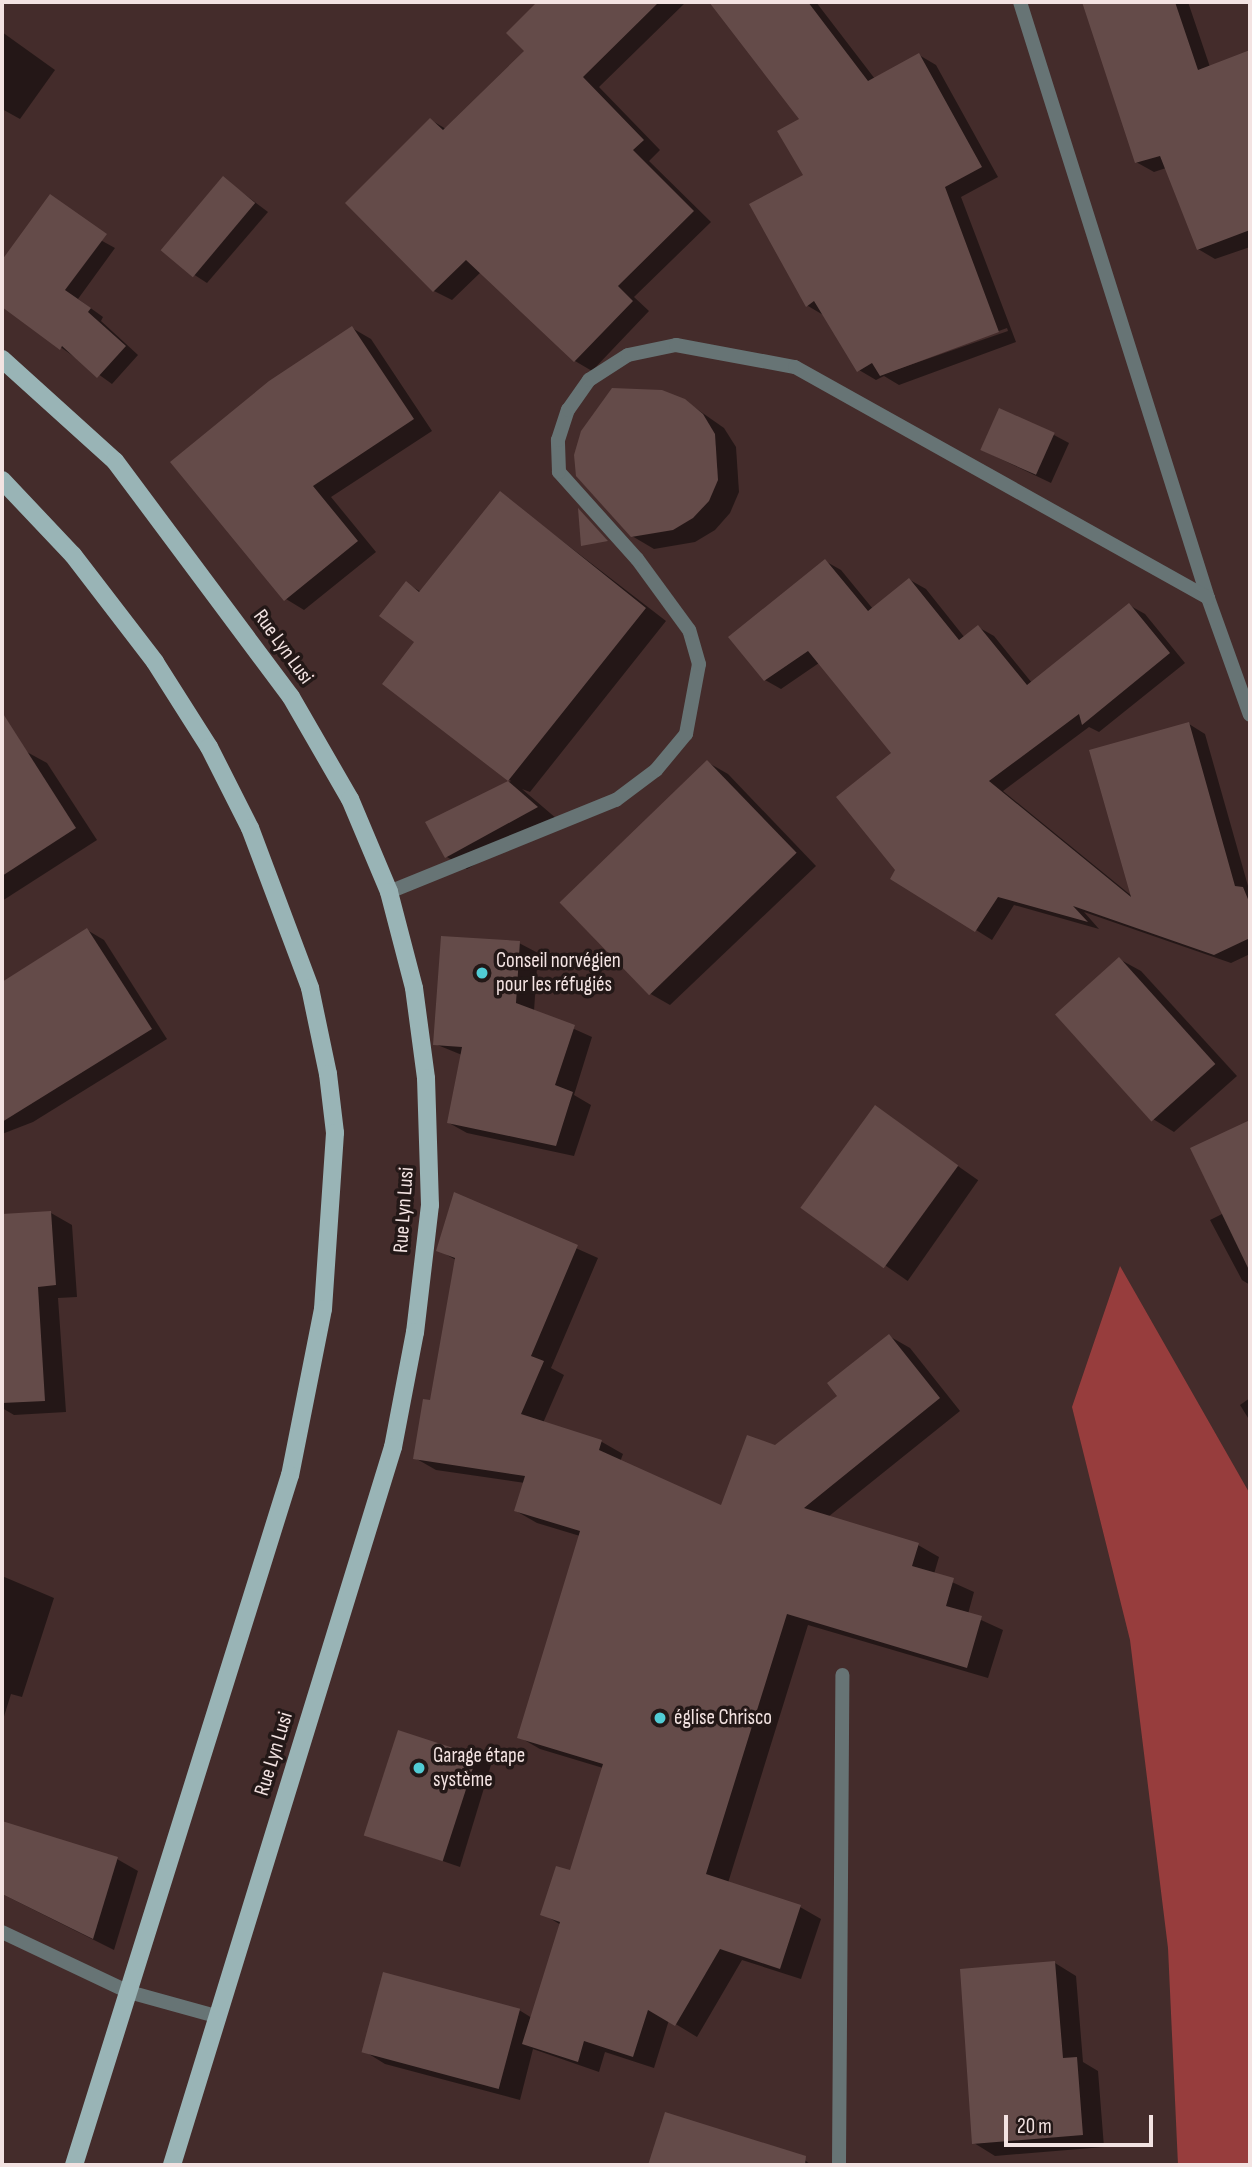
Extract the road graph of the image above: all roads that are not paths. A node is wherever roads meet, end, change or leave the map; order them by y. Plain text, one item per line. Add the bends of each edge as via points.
1 (1020, 2) edge
2 (2, 359) edge
3 (2, 480) edge
4 (1208, 598) junction
5 (1250, 715) edge
6 (388, 891) junction
7 (842, 1675) dead end
8 (2, 1932) edge
9 (129, 1992) junction
10 (216, 2015) junction
11 (74, 2165) edge
12 (172, 2165) edge
13 (839, 2165) edge

1 - 4 street
2 - 6 main road, Rue Lyn Lusi via 115,461 223,603 291,697 337,776
3 - 9 main road via 73,555 155,662 209,747 282,907 310,988 335,1133 323,1309 293,1463
4 - 5 street
4 - 6 street via 795,367 676,345 628,355 589,380 568,410 558,440 559,471 637,559 689,630 699,664 686,734 656,770 616,800
6 - 10 main road, Rue Lyn Lusi via 414,988 431,1140 430,1205 415,1332 393,1447
7 - 13 street
8 - 9 street
9 - 10 street
9 - 11 main road
10 - 12 main road, Rue Lyn Lusi

